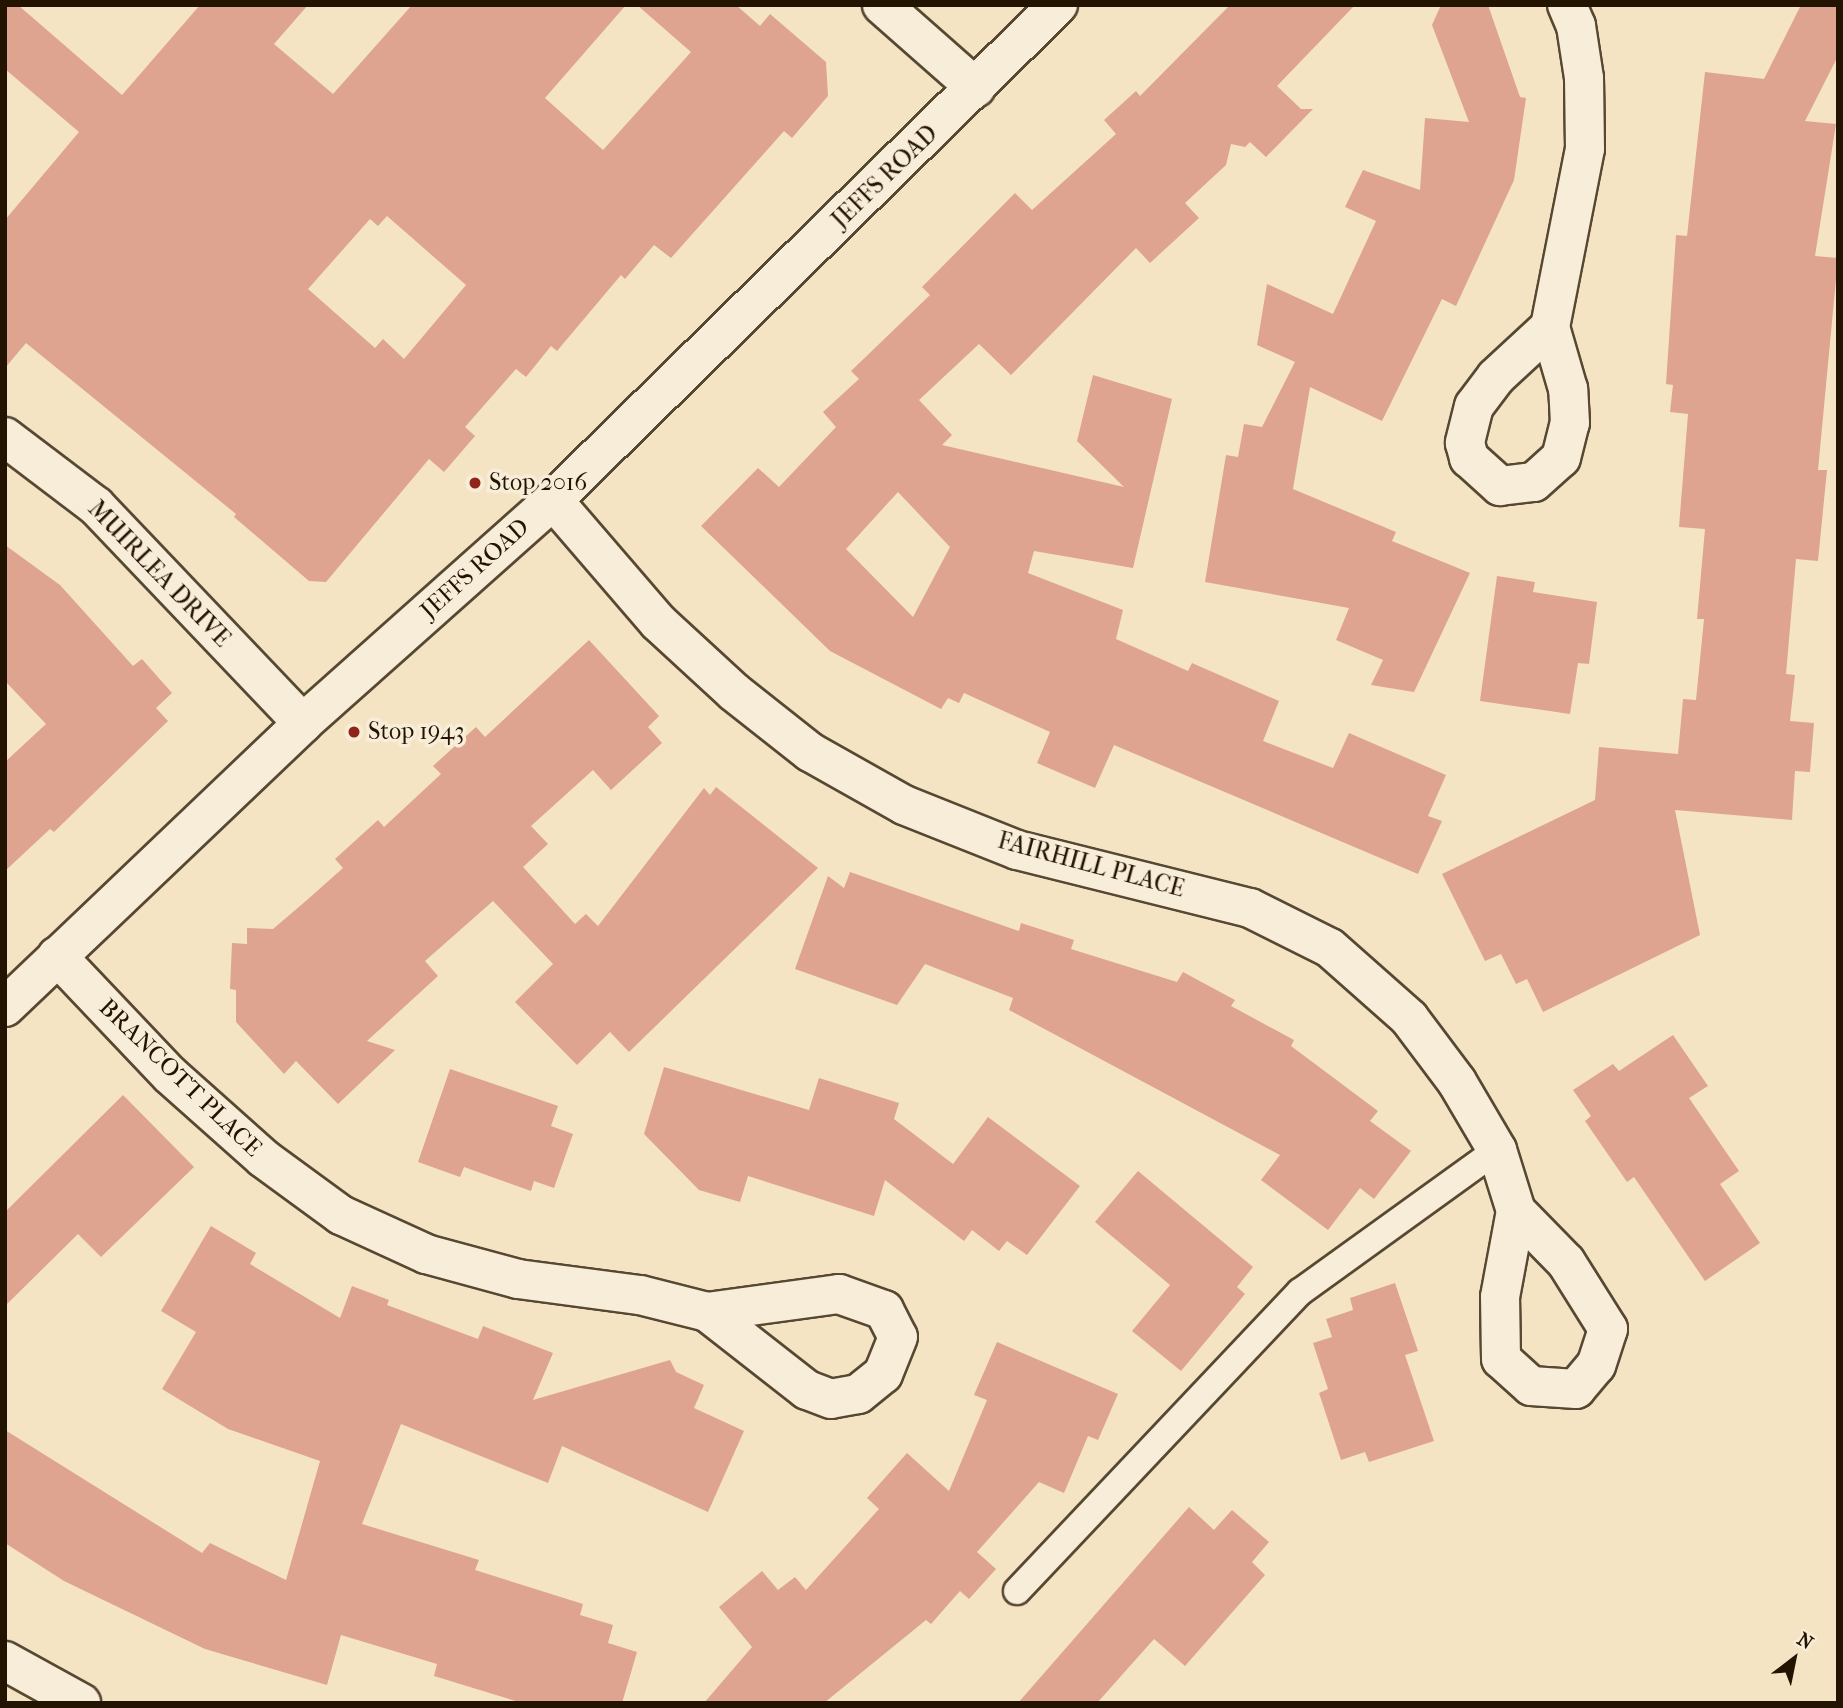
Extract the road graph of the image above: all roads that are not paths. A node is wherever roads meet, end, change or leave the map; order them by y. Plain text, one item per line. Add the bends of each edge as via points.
1 (882, 5) edge
2 (1058, 5) edge
3 (1567, 5) edge
4 (976, 88) junction
5 (1550, 327) dead end
6 (5, 437) edge
7 (553, 500) junction
8 (303, 723) junction
9 (57, 956) junction
10 (5, 1007) edge
11 (1497, 1150) junction
12 (1516, 1211) dead end
13 (707, 1312) dead end
14 (1017, 1591) dead end
15 (5, 1661) edge
16 (81, 1703) edge

1 - 4 street
2 - 4 street, JEFFS ROAD
3 - 5 street via 1576,26 1584,78 1586,149
4 - 7 street, JEFFS ROAD
6 - 8 street, MUIRLEA DRIVE via 96,506
7 - 8 street, JEFFS ROAD
7 - 11 street, FAIRHILL PLACE via 658,622 733,692 810,752 904,805 1017,850 1250,908 1330,948 1409,1018 1457,1082
8 - 9 street, JEFFS ROAD
9 - 10 street, JEFFS ROAD
9 - 13 street, BRANCOTT PLACE via 170,1075 263,1158 341,1215 426,1254 518,1279 640,1295
11 - 12 street, FAIRHILL PLACE
11 - 14 lane via 1300,1292
15 - 16 street

